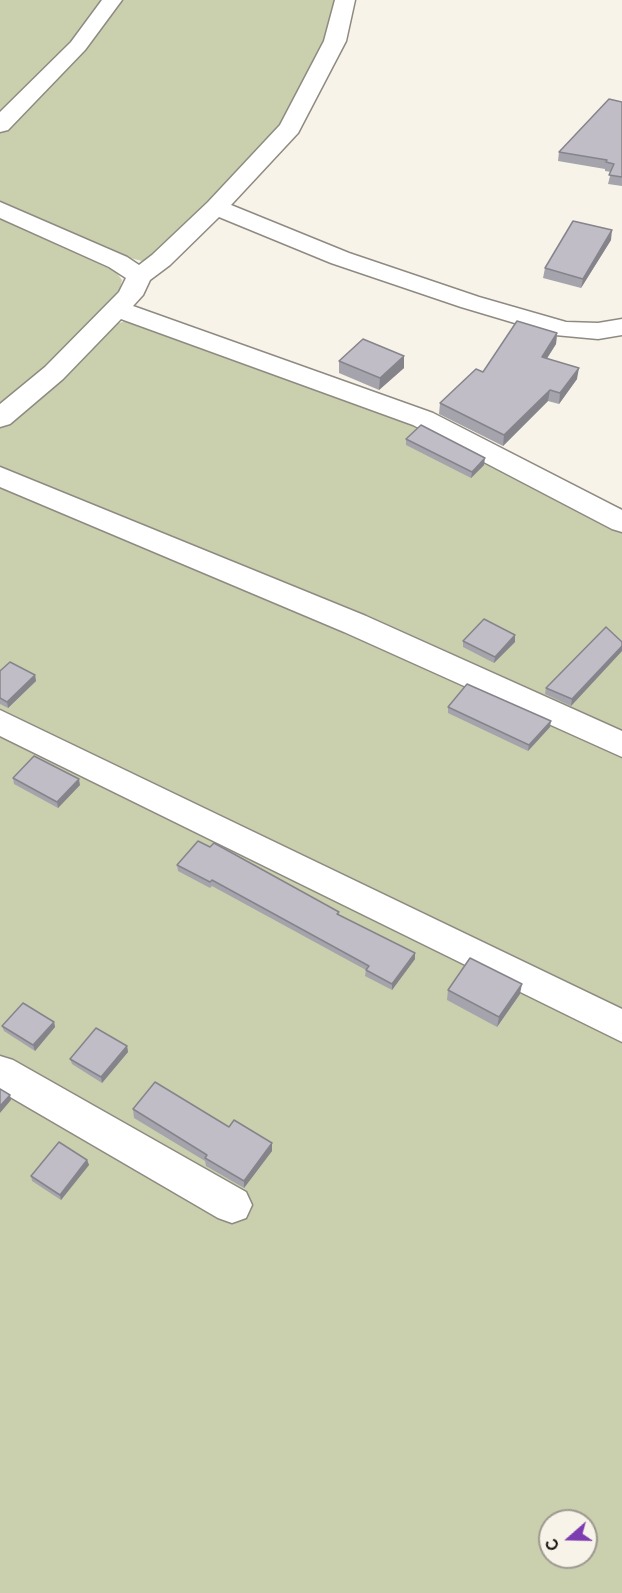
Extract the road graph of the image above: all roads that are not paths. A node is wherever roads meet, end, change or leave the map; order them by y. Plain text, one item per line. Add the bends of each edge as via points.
1 (112, 0) edge
2 (345, 0) edge
3 (0, 125) edge
4 (216, 207) junction
5 (0, 209) edge
6 (139, 276) junction
7 (116, 309) junction
8 (622, 327) edge
9 (0, 418) edge
10 (0, 476) edge
11 (622, 522) edge
12 (0, 722) edge
13 (622, 745) edge
14 (622, 1026) edge
15 (0, 1072) edge
16 (232, 1205) dead end

1 - 3 street via 78,46
2 - 4 street via 335,41 290,128
4 - 6 street
4 - 8 street via 340,258 564,330 598,332
5 - 6 street via 118,262
6 - 7 street via 130,295
7 - 9 street via 54,373
7 - 11 street via 423,419
10 - 13 street via 355,624
12 - 14 street
15 - 16 street

